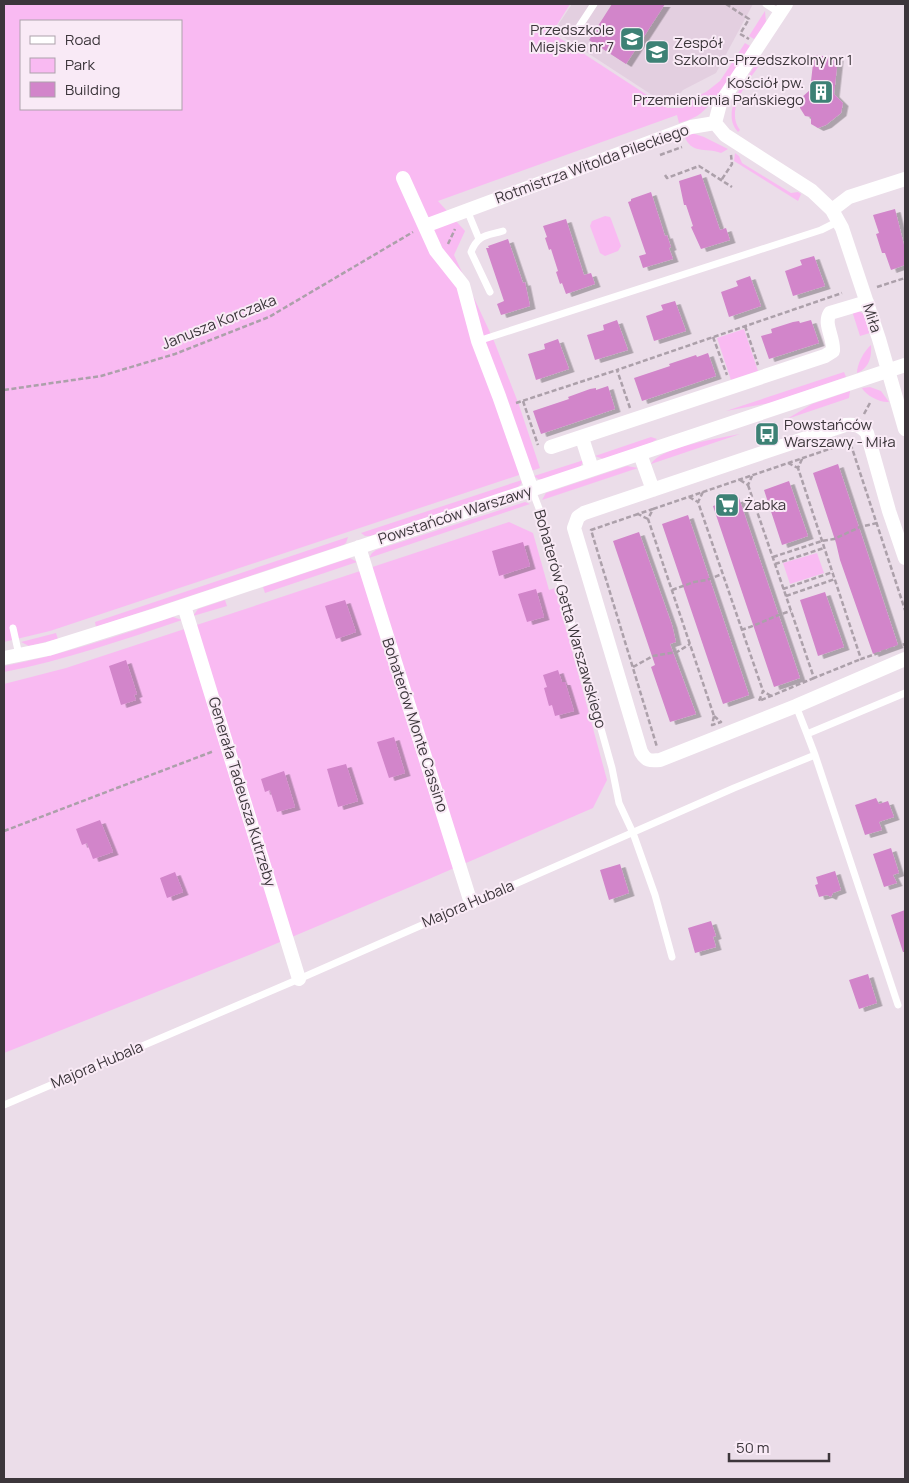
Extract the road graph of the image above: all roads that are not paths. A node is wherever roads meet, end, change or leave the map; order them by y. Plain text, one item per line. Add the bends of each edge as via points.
1 (594, 4) edge
2 (766, 4) edge
3 (783, 8) edge
4 (576, 33) dead end
5 (715, 123) junction
6 (403, 178) dead end
7 (905, 179) edge
8 (470, 216) junction
9 (835, 216) junction
10 (425, 226) junction
11 (503, 231) dead end
12 (479, 239) junction
13 (490, 292) dead end
14 (866, 302) junction
15 (478, 341) junction
16 (905, 365) edge
17 (888, 371) junction
18 (905, 429) edge
19 (582, 438) junction
20 (551, 447) road end
21 (640, 454) junction
22 (592, 470) junction
23 (532, 490) junction
24 (653, 490) junction
25 (359, 548) junction
26 (905, 558) edge
27 (184, 606) junction
28 (13, 628) dead end
29 (19, 655) junction
30 (4, 658) edge
31 (905, 659) edge
32 (905, 693) edge
33 (796, 706) junction
34 (807, 734) junction
35 (815, 755) junction
36 (632, 833) junction
37 (471, 903) junction
38 (672, 957) dead end
39 (299, 979) junction
40 (898, 1005) dead end
41 (4, 1105) edge

1 - 4 lane
2 - 3 lane
3 - 5 street via 720,104
5 - 8 street, Rotmistrza Witolda Pileckiego via 691,127
5 - 9 street via 729,138 812,191
6 - 10 street, Bohaterów Getta Warszawskiego
7 - 9 street via 849,197
8 - 10 street, Rotmistrza Witolda Pileckiego
8 - 12 lane
9 - 14 street, Miła
9 - 15 lane via 821,230
10 - 15 street, Bohaterów Getta Warszawskiego via 436,251 462,285
11 - 12 lane
12 - 13 lane via 472,252
14 - 17 street, Miła
14 - 19 street via 830,313 827,322 834,343 833,351 825,356
15 - 23 street, Bohaterów Getta Warszawskiego
16 - 17 street, Powstańców Warszawy
17 - 18 street, Miła
17 - 21 street, Powstańców Warszawy
19 - 20 street
19 - 22 street
21 - 22 street, Powstańców Warszawy
21 - 24 street
22 - 23 street, Powstańców Warszawy
23 - 25 street, Powstańców Warszawy
23 - 36 lane, Bohaterów Getta Warszawskiego via 612,768 619,803
24 - 26 street via 856,424 867,433
24 - 33 street via 584,513 578,517 574,528 641,752 650,761 660,760
25 - 27 street, Powstańców Warszawy
25 - 37 street, Bohaterów Monte Cassino
27 - 29 street, Powstańców Warszawy via 76,641
27 - 39 street, Generała Tadeusza Kutrzeby
28 - 29 lane
29 - 30 street, Powstańców Warszawy
31 - 33 street
32 - 34 lane
33 - 34 lane
34 - 35 lane
35 - 36 lane, Majora Hubala
35 - 40 lane
36 - 37 lane, Majora Hubala
36 - 38 lane, Bohaterów Getta Warszawskiego
37 - 39 lane, Majora Hubala
39 - 41 lane, Majora Hubala

